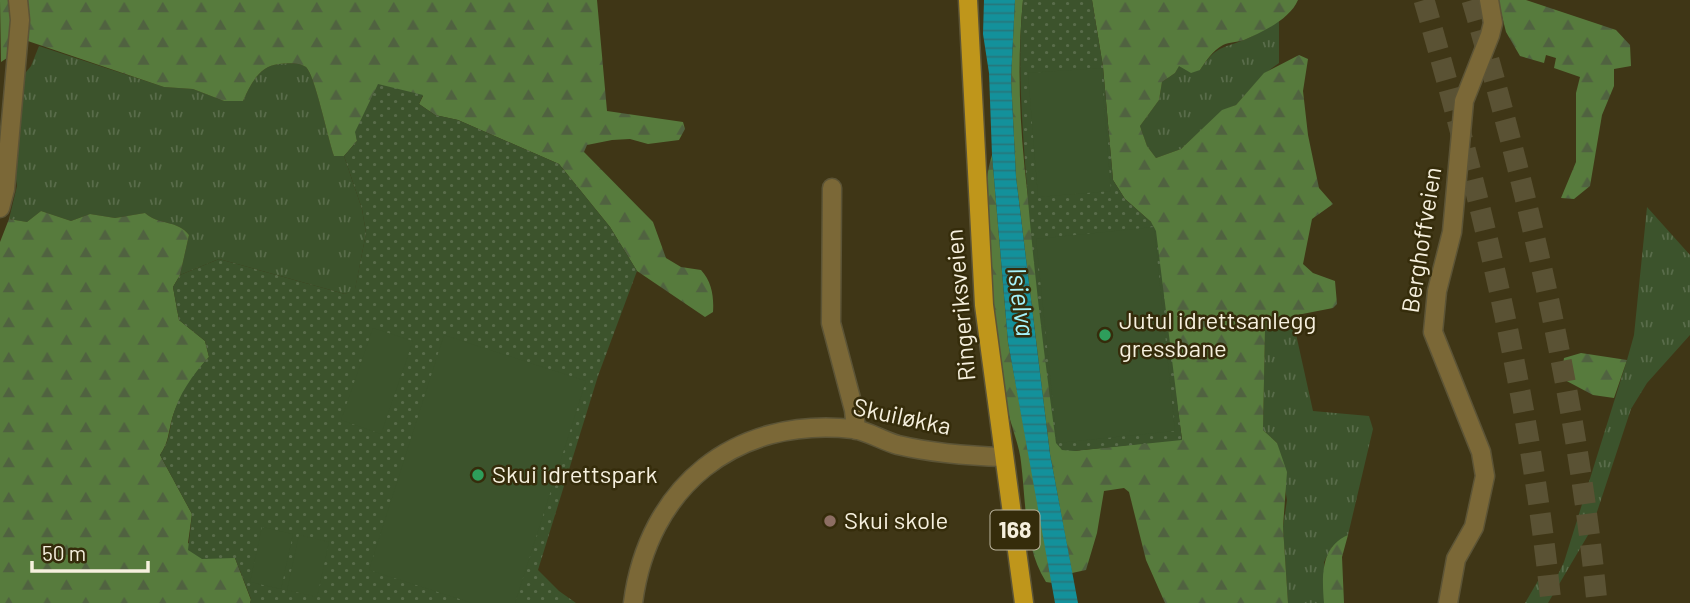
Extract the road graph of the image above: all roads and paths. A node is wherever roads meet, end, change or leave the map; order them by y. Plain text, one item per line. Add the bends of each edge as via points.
1 (18, 0) edge
2 (968, 0) edge
3 (1489, 0) edge
4 (832, 188) dead end
5 (0, 208) edge
6 (856, 430) junction
7 (1004, 457) junction
8 (633, 603) edge
9 (1024, 603) edge
10 (1448, 603) edge

1 - 5 street via 20,20
2 - 7 main road, Ringeriksveien / 168 via 980,269
3 - 10 street, Berghoffveien via 1493,23 1464,101 1452,232 1433,313 1433,332 1481,452 1485,476 1474,527 1456,559
4 - 6 street via 831,323
6 - 7 street, Skuiløkka via 897,445
6 - 8 street, Skuiløkka via 788,430 747,443 697,473 663,510 650,534
7 - 9 main road, Ringeriksveien / 168

